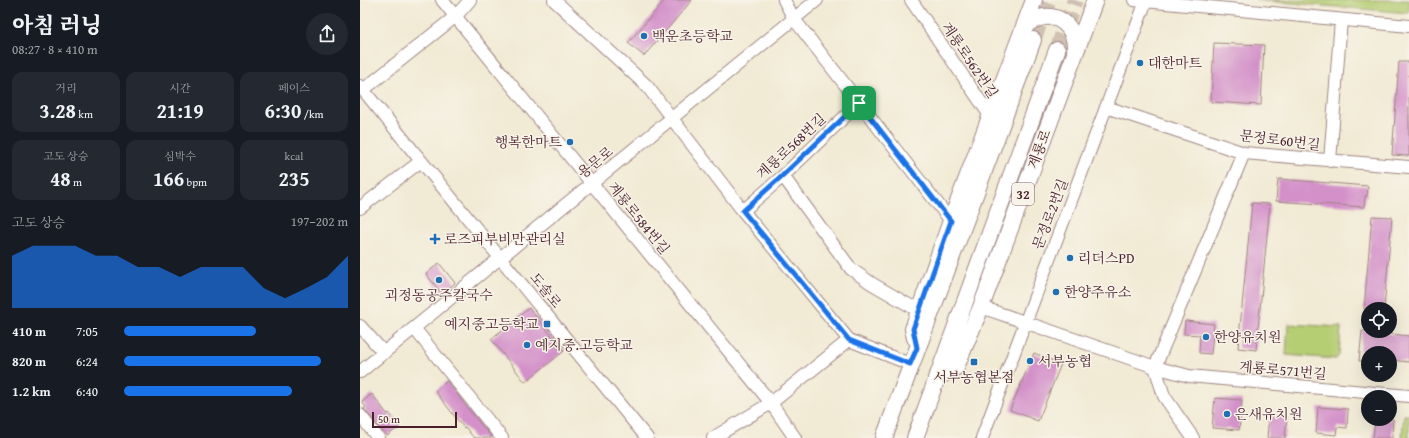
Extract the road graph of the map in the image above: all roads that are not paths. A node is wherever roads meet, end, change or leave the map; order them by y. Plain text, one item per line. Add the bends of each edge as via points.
1 (442, 0) edge
2 (470, 0) edge
3 (554, 0) edge
4 (784, 0) edge
5 (817, 0) edge
6 (911, 0) edge
7 (1034, 0) edge
8 (1095, 0) edge
9 (1134, 0) edge
10 (1146, 1) junction
11 (1201, 4) edge
12 (456, 16) junction
13 (794, 19) junction
14 (1341, 20) junction
15 (1409, 26) edge
16 (1027, 38) junction
17 (1057, 50) tunnel mouth
18 (1074, 58) junction
19 (361, 88) edge
20 (859, 103) junction
21 (1106, 107) junction
22 (990, 117) junction
23 (672, 119) junction
24 (1244, 153) junction
25 (421, 161) junction
26 (1330, 161) junction
27 (1409, 168) edge
28 (782, 176) junction
29 (592, 184) junction
30 (360, 208) edge
31 (743, 211) junction
32 (951, 221) junction
33 (501, 259) junction
34 (980, 307) junction
35 (919, 312) junction
36 (1025, 323) junction
37 (360, 326) edge
38 (414, 328) junction
39 (849, 340) junction
40 (917, 348) junction
41 (384, 353) junction
42 (910, 364) junction
43 (1155, 367) junction
44 (360, 372) edge
45 (936, 378) junction
46 (1409, 396) edge
47 (771, 403) junction
48 (360, 415) edge
49 (644, 437) edge
50 (378, 438) edge
51 (502, 438) edge
52 (713, 438) edge
53 (794, 438) edge
54 (884, 438) edge
55 (914, 438) edge
56 (982, 438) edge
57 (1194, 438) edge

1 - 12 street, 계룡로584번길
2 - 12 street
3 - 23 street via 647,86
4 - 13 street
5 - 13 street, 용문로
6 - 22 street, 계룡로562번길
7 - 16 main road
8 - 18 main road, 계룡로 / 32
9 - 10 street
10 - 11 street
10 - 21 street, 문정로2번길
11 - 14 street
12 - 19 street
12 - 29 street, 계룡로584번길
13 - 20 street
13 - 23 street, 용문로
14 - 15 street
14 - 26 street
16 - 18 main road via 1024,28 1031,21 1049,17 1058,19 1072,31 1075,40
16 - 22 main road
16 - 40 main road
17 - 45 main road, 계룡로 / 32
18 - 34 main road, 계룡로 / 32
19 - 25 street, 도솔로
20 - 28 street, 계룡로568번길
20 - 32 street
21 - 24 street, 문정로60번길
21 - 36 street, 문정로2번길
22 - 32 main road
23 - 29 street, 용문로
23 - 31 street
24 - 26 street, 문정로60번길
24 - 43 street
25 - 30 street
25 - 33 street, 도솔로
26 - 27 street, 문정로60번길
28 - 31 street, 계룡로568번길
28 - 35 street via 851,269
29 - 33 street, 용문로
29 - 47 street, 계룡로584번길
31 - 39 street
32 - 35 main road
33 - 38 street, 용문로
33 - 49 street, 도솔로
34 - 36 street, 계룡로571번길
34 - 45 main road, 계룡로 / 32 via 956,367
35 - 40 main road via 913,329
36 - 43 street, 계룡로571번길
36 - 56 street, 문정로2번길
37 - 41 street
38 - 41 street, 용문로
38 - 51 street
39 - 42 street
39 - 47 street
40 - 42 main road
41 - 44 street, 용문로
42 - 54 main road
43 - 46 street, 계룡로571번길 via 1189,376
43 - 57 street via 1164,396
45 - 55 main road, 계룡로 / 32
47 - 52 street
47 - 53 street, 계룡로584번길
48 - 50 street

